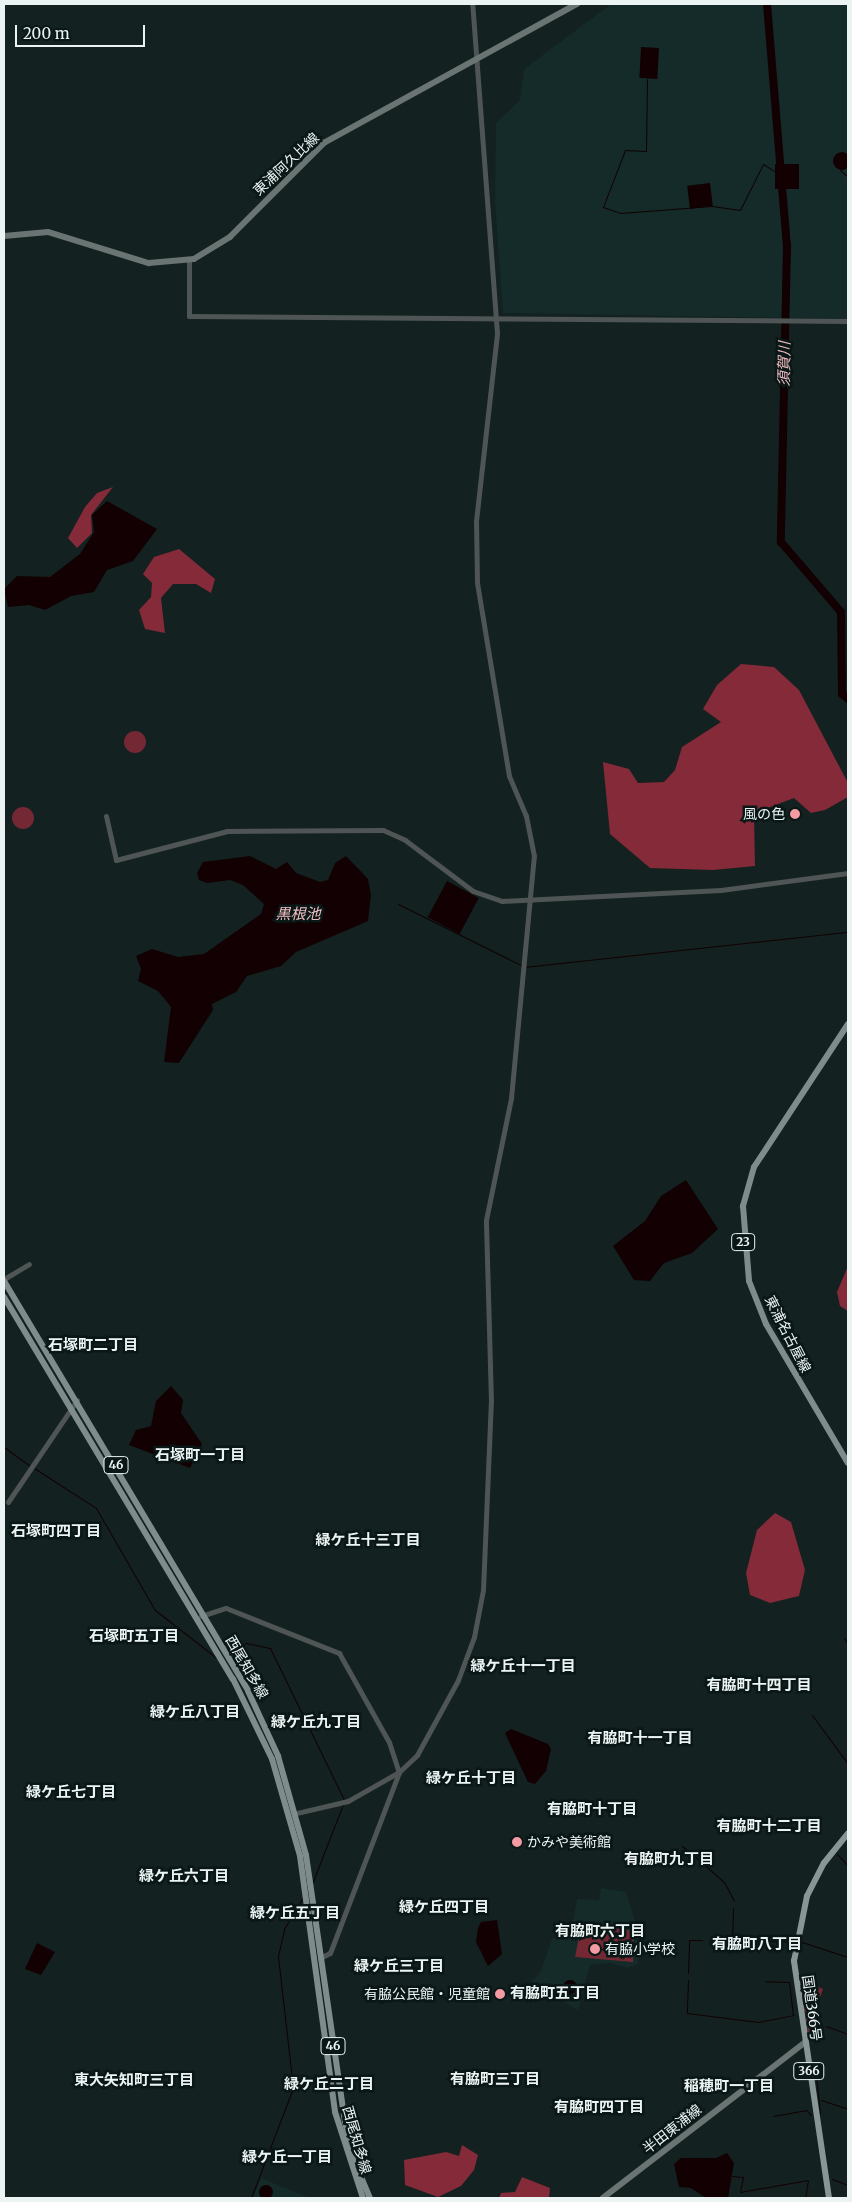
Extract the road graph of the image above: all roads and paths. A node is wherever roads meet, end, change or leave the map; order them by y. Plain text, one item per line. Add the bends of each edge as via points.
1 (472, 4) edge
2 (576, 4) edge
3 (476, 60) junction
4 (4, 236) edge
5 (189, 261) junction
6 (497, 318) junction
7 (848, 321) edge
8 (106, 816) dead end
9 (848, 874) edge
10 (530, 897) junction
11 (848, 1024) edge
12 (29, 1264) dead end
13 (4, 1280) edge
14 (4, 1297) edge
15 (77, 1400) junction
16 (72, 1405) junction
17 (848, 1463) edge
18 (8, 1502) dead end
19 (199, 1617) junction
20 (223, 1656) junction
21 (398, 1772) junction
22 (297, 1813) junction
23 (848, 1833) edge
24 (308, 1891) junction
25 (320, 1958) junction
26 (804, 2043) junction
27 (363, 2198) edge
28 (370, 2198) edge
29 (603, 2198) edge
30 (829, 2198) edge

1 - 3 street
2 - 3 main road, 東浦阿久比線
3 - 5 main road, 東浦阿久比線 via 324,143 230,237
3 - 6 street
4 - 5 main road, 東浦阿久比線 via 48,232 149,263
5 - 6 street via 188,316
6 - 7 street
6 - 10 street via 476,521 477,582 509,776 532,837
8 - 10 street via 116,860 227,831 374,828 405,840 485,898 502,901
9 - 10 street via 712,890
10 - 21 street via 511,1098 486,1220 491,1402 480,1614 458,1680 416,1755
11 - 17 main road, 東浦名古屋線 / 23 via 754,1167 743,1206 749,1281 766,1324
12 - 13 street
13 - 15 main road, 西尾知多線 / 46
14 - 16 main road, 西尾知多線 / 46
15 - 16 street
15 - 19 main road, 西尾知多線 / 46
16 - 18 street
16 - 19 main road, 西尾知多線 / 46
19 - 20 main road, 西尾知多線 / 46
19 - 21 street via 226,1608 339,1653 389,1742
20 - 22 main road, 西尾知多線 / 46 via 278,1756
20 - 24 main road, 西尾知多線 / 46 via 272,1759
21 - 22 street via 344,1802
21 - 25 street via 330,1953
22 - 24 main road, 西尾知多線 / 46 via 310,1883
23 - 26 highway, 国道366号 / 366 via 813,1882 795,1942 794,1978
24 - 25 main road, 西尾知多線 / 46
24 - 27 main road, 西尾知多線 / 46 via 306,1898 335,2112
25 - 28 main road, 西尾知多線 / 46 via 345,2122 353,2158
26 - 29 main road, 半田東浦線
26 - 30 highway, 国道366号 / 366

